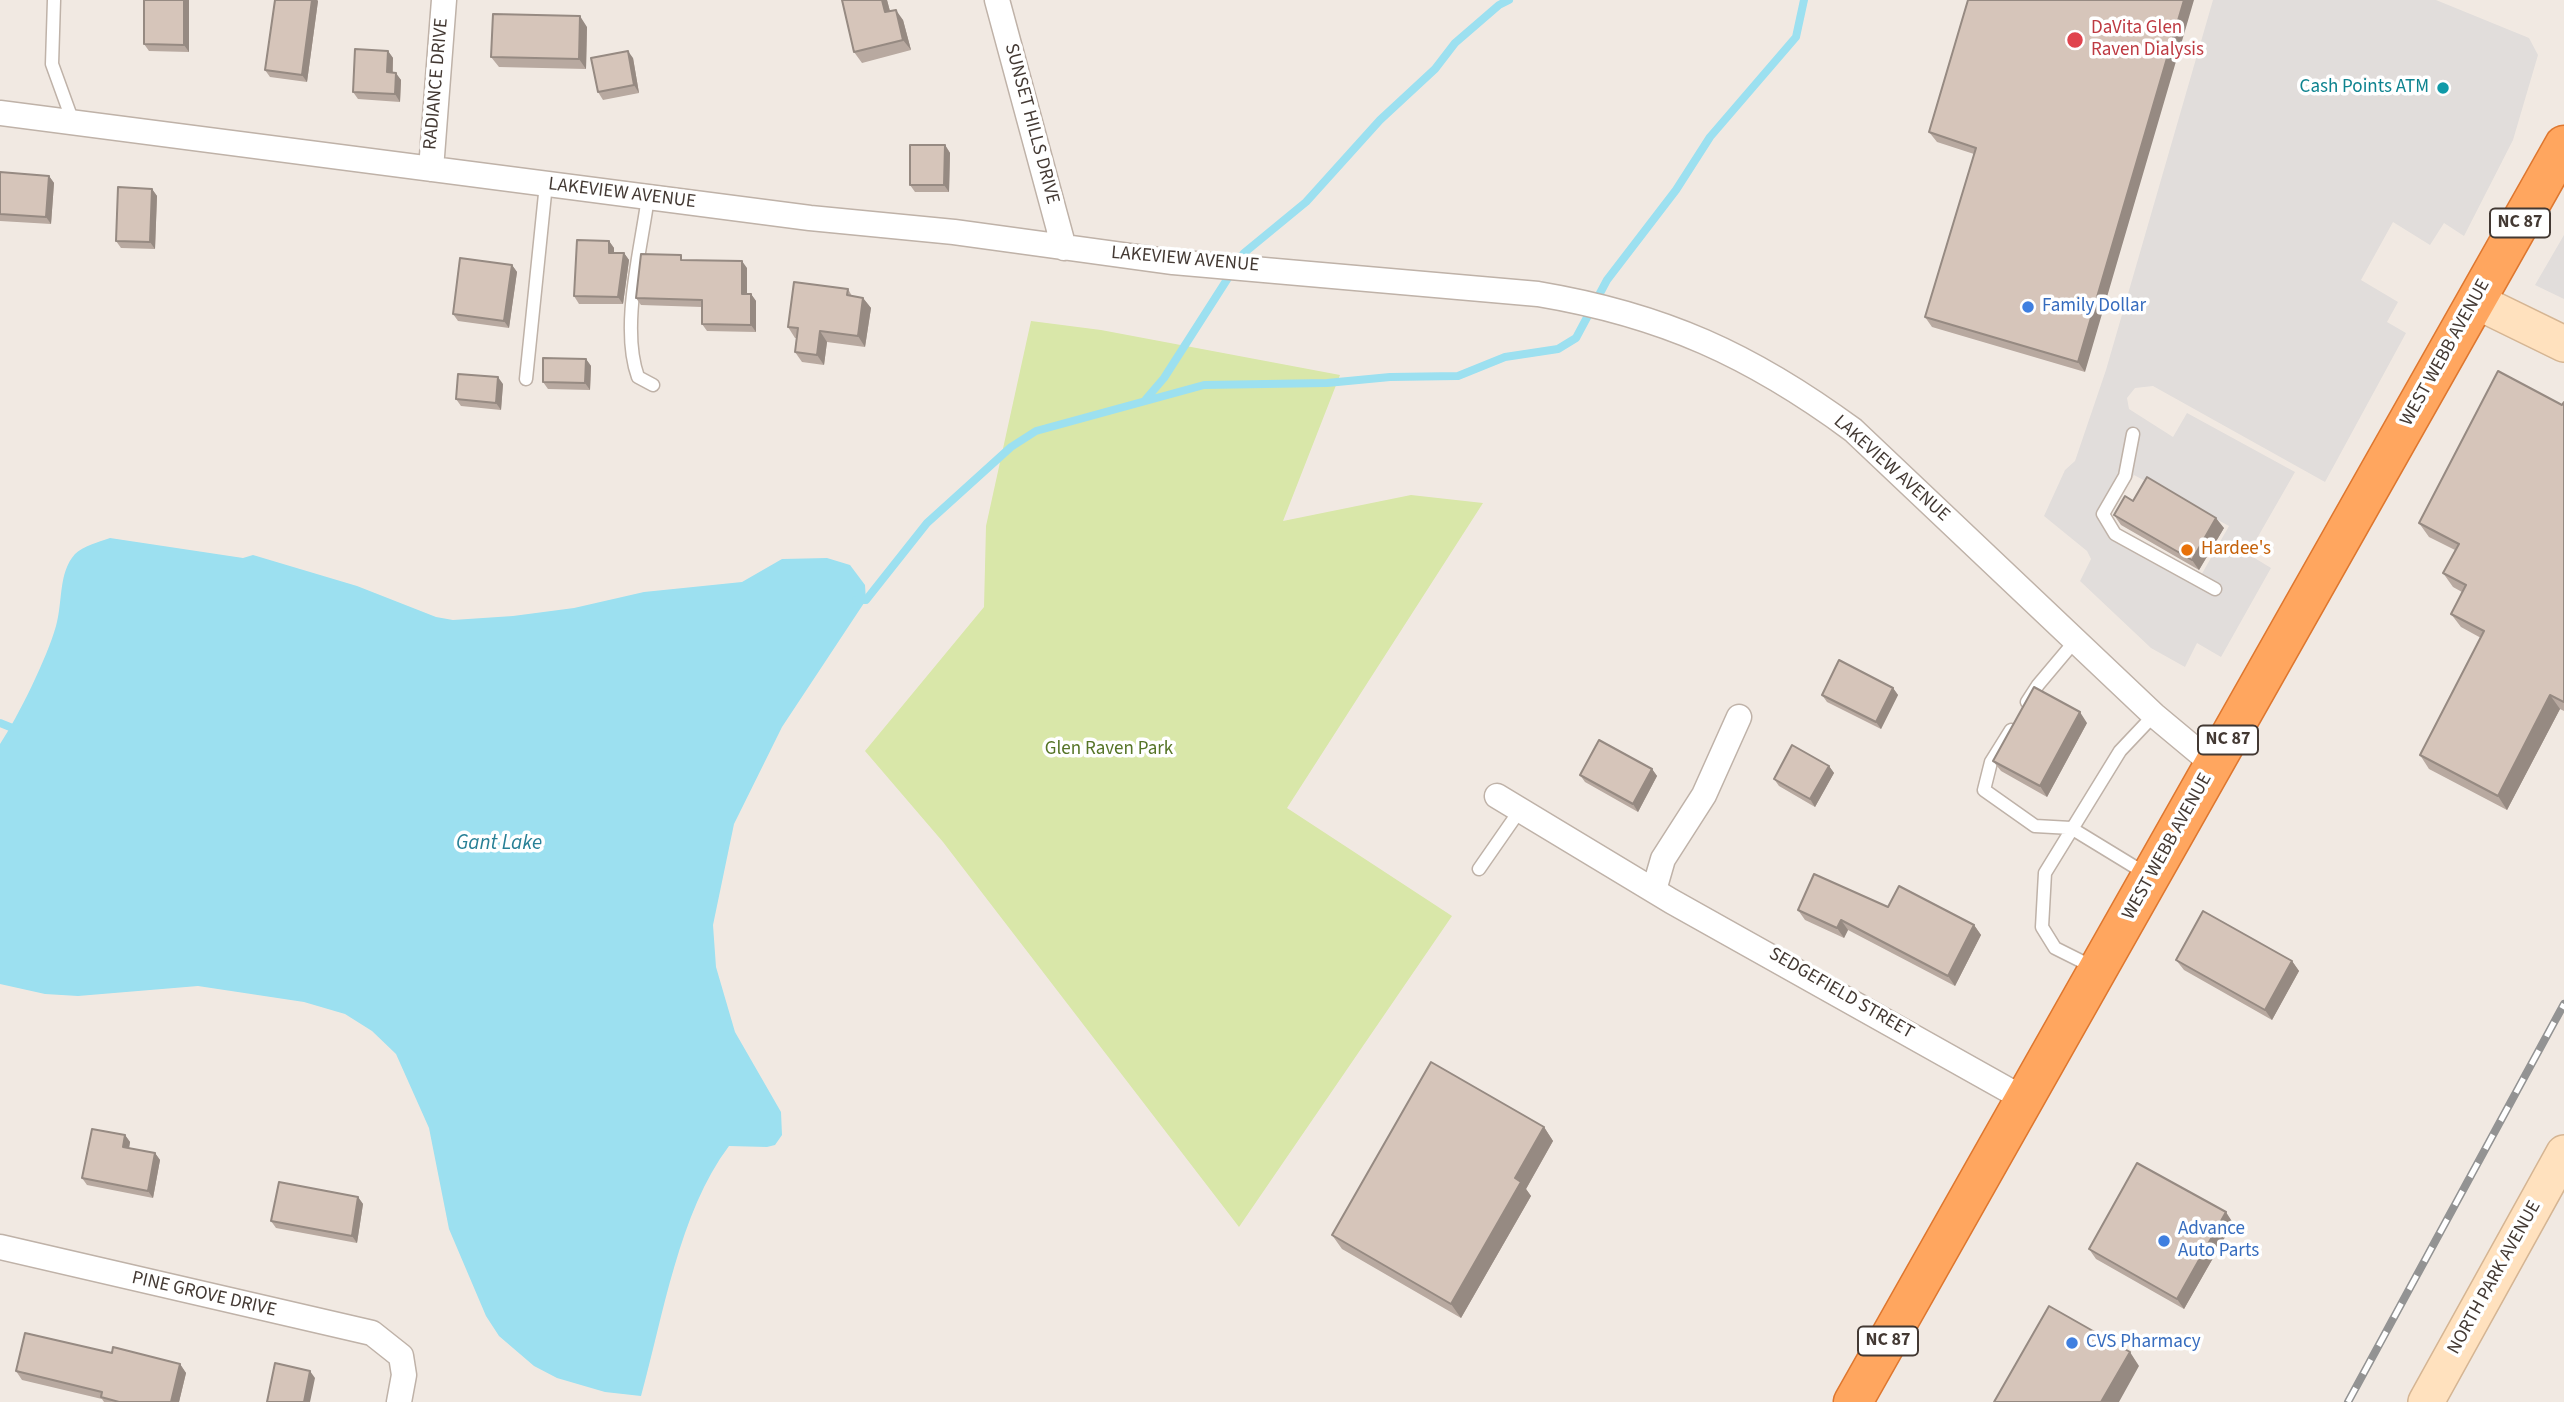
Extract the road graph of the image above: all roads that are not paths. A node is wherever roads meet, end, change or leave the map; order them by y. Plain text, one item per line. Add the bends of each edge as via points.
1 (54, 0) edge
2 (444, 0) edge
3 (997, 0) edge
4 (0, 113) edge
5 (73, 122) junction
6 (2564, 145) edge
7 (430, 169) junction
8 (546, 184) junction
9 (648, 197) junction
10 (1064, 248) junction
11 (2476, 301) junction
12 (2564, 344) edge
13 (526, 379) dead end
14 (653, 385) dead end
15 (2133, 434) dead end
16 (2215, 589) dead end
17 (2075, 641) junction
18 (2154, 715) junction
19 (1739, 717) dead end
20 (2214, 765) junction
21 (1497, 796) dead end
22 (1520, 810) junction
23 (2071, 828) junction
24 (1479, 869) dead end
25 (2151, 877) junction
26 (1654, 890) junction
27 (2099, 970) junction
28 (2026, 1100) junction
29 (2564, 1153) edge
30 (0, 1247) edge
31 (399, 1402) edge
32 (1853, 1402) edge
33 (2426, 1402) edge

1 - 5 lane via 52,64
2 - 7 street, RADIANCE DRIVE
3 - 10 street, SUNSET HILLS DRIVE
4 - 5 street, LAKEVIEW AVENUE
5 - 7 street, LAKEVIEW AVENUE
6 - 11 highway, WEST WEBB AVENUE / NC 87
7 - 8 street, LAKEVIEW AVENUE
8 - 9 street, LAKEVIEW AVENUE
8 - 13 lane
9 - 10 street, LAKEVIEW AVENUE
9 - 14 lane via 631,355 638,377
10 - 17 street, LAKEVIEW AVENUE via 1538,294 1661,322 1799,390 1853,430
11 - 12 street
11 - 20 highway, WEST WEBB AVENUE / NC 87
15 - 16 lane via 2125,476 2103,514 2115,534
17 - 18 street, LAKEVIEW AVENUE
17 - 23 lane via 2038,685 1991,762 1984,790 2035,826
18 - 20 street, LAKEVIEW AVENUE
18 - 23 lane via 2120,751
19 - 26 street via 1704,795 1663,859
20 - 25 highway, WEST WEBB AVENUE / NC 87
21 - 22 street, SEDGEFIELD STREET
22 - 24 lane
22 - 26 street, SEDGEFIELD STREET
23 - 25 lane
23 - 27 lane via 2045,873 2042,927 2055,948
25 - 27 highway, WEST WEBB AVENUE / NC 87
26 - 28 street, SEDGEFIELD STREET
27 - 28 highway, WEST WEBB AVENUE / NC 87
28 - 32 highway, WEST WEBB AVENUE / NC 87
29 - 33 street, NORTH PARK AVENUE
30 - 31 street, PINE GROVE DRIVE via 372,1333 401,1356 404,1375

